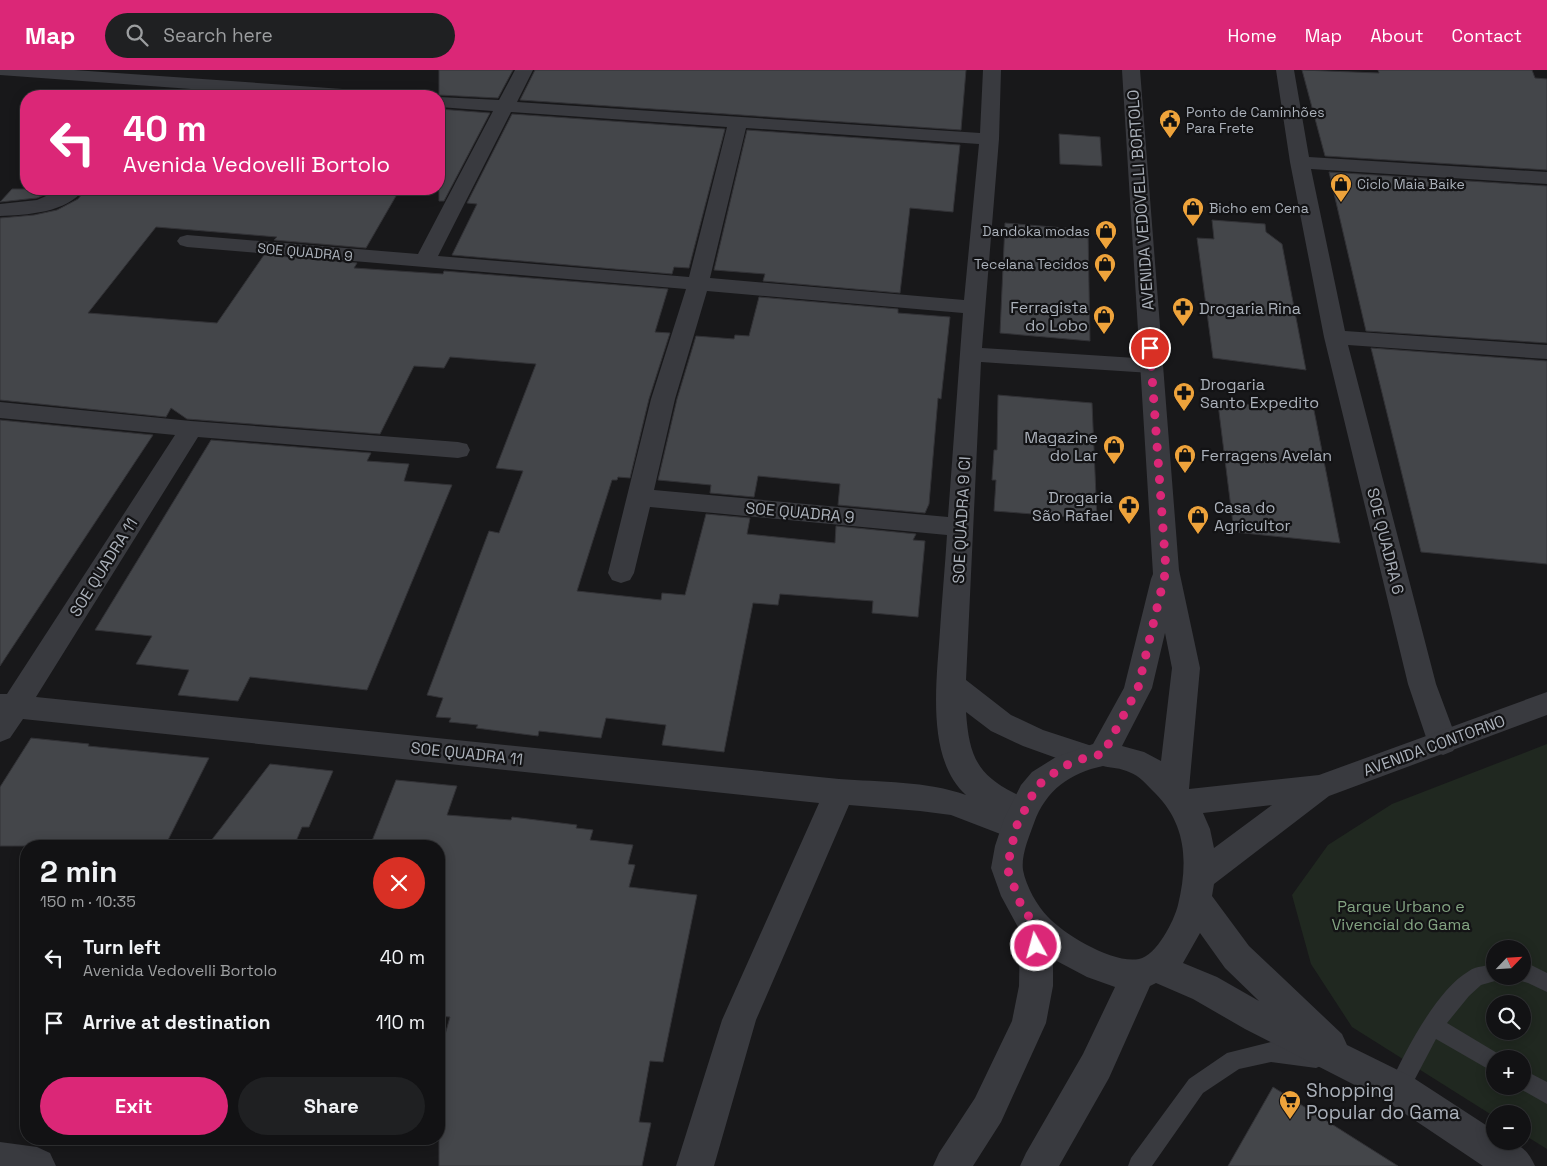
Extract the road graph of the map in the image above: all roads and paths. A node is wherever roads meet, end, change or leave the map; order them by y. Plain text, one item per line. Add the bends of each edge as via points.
1 (0, 70) edge
2 (524, 70) edge
3 (992, 70) edge
4 (1131, 70) edge
5 (1284, 70) edge
6 (275, 90) edge
7 (445, 102) edge
8 (505, 107) junction
9 (738, 122) junction
10 (989, 139) junction
11 (1300, 162) junction
12 (1547, 178) edge
13 (65, 195) edge
14 (0, 210) edge
15 (186, 241) dead end
16 (424, 262) junction
17 (698, 285) junction
18 (974, 307) junction
19 (1335, 337) junction
20 (1547, 352) edge
21 (970, 354) junction
22 (1152, 366) junction
23 (0, 410) edge
24 (191, 428) junction
25 (458, 450) dead end
26 (640, 497) junction
27 (961, 527) junction
28 (1166, 570) junction
29 (621, 572) dead end
30 (951, 685) junction
31 (1547, 703) edge
32 (5, 714) edge
33 (1443, 743) junction
34 (1095, 756) junction
35 (1320, 787) junction
36 (839, 792) junction
37 (1178, 796) junction
38 (1019, 820) junction
39 (1198, 888) junction
40 (1036, 927) junction
41 (1146, 970) junction
42 (1531, 974) edge
43 (1486, 975) edge
44 (1547, 983) edge
45 (1432, 1025) junction
46 (1486, 1058) edge
47 (1345, 1061) junction
48 (1531, 1084) edge
49 (1399, 1089) junction
50 (1547, 1094) edge
51 (0, 1161) edge
52 (37, 1166) edge
53 (694, 1166) edge
54 (952, 1166) edge
55 (1039, 1166) edge
56 (1139, 1166) edge
57 (1516, 1166) edge

1 - 6 street
2 - 8 street
3 - 10 street, SOE QUADRA 9 CI
4 - 22 street, AVENIDA VEDOVELLI BORTOLO
5 - 11 street, SOE QUADRA 6
7 - 8 street
8 - 9 street
8 - 16 street
9 - 10 street
9 - 17 street
10 - 18 street, SOE QUADRA 9 CI
11 - 12 street
11 - 19 street, SOE QUADRA 6
13 - 14 street via 25,209
15 - 16 street, SOE QUADRA 9
16 - 17 street, SOE QUADRA 9
17 - 18 street, SOE QUADRA 9
17 - 26 street via 663,399
18 - 21 street, SOE QUADRA 9 CI
19 - 20 street
19 - 33 street, SOE QUADRA 6 via 1422,684
21 - 22 street
21 - 27 street, SOE QUADRA 9 CI
22 - 28 street, AVENIDA VEDOVELLI BORTOLO
23 - 24 street
24 - 25 street
24 - 32 street, SOE QUADRA 11
26 - 27 street, SOE QUADRA 9
26 - 29 street
27 - 30 street, SOE QUADRA 9 CI
28 - 34 street, AVENIDA VEDOVELLI BORTOLO via 1138,688
28 - 37 street, AVENIDA VEDOVELLI BORTOLO via 1186,668
30 - 34 street via 1001,723 1033,738
30 - 38 street, SOE QUADRA 9 CI via 952,731 958,755 971,779
31 - 33 street, AVENIDA CONTORNO
32 - 36 street, SOE QUADRA 11
33 - 35 street, AVENIDA CONTORNO
34 - 37 street via 1125,758 1145,765
34 - 38 street via 1062,767 1037,786
35 - 37 street, AVENIDA CONTORNO
35 - 39 street, AVENIDA CONTORNO
36 - 38 street, SOE QUADRA 11 via 953,803
36 - 53 street via 739,1020
37 - 39 street via 1200,847
38 - 40 street via 1007,868 1021,905
39 - 41 street via 1186,929 1172,951
39 - 47 street via 1238,957
40 - 41 street via 1081,959 1109,970
40 - 54 street via 1036,986 1029,1023 988,1110
41 - 47 street via 1205,988 1256,1018
41 - 55 street
42 - 44 lane
43 - 45 lane via 1476,977 1462,989
45 - 46 lane
45 - 49 lane
47 - 49 street
47 - 56 lane via 1271,1052 1234,1060 1196,1086
48 - 50 lane
49 - 57 street
51 - 52 street

